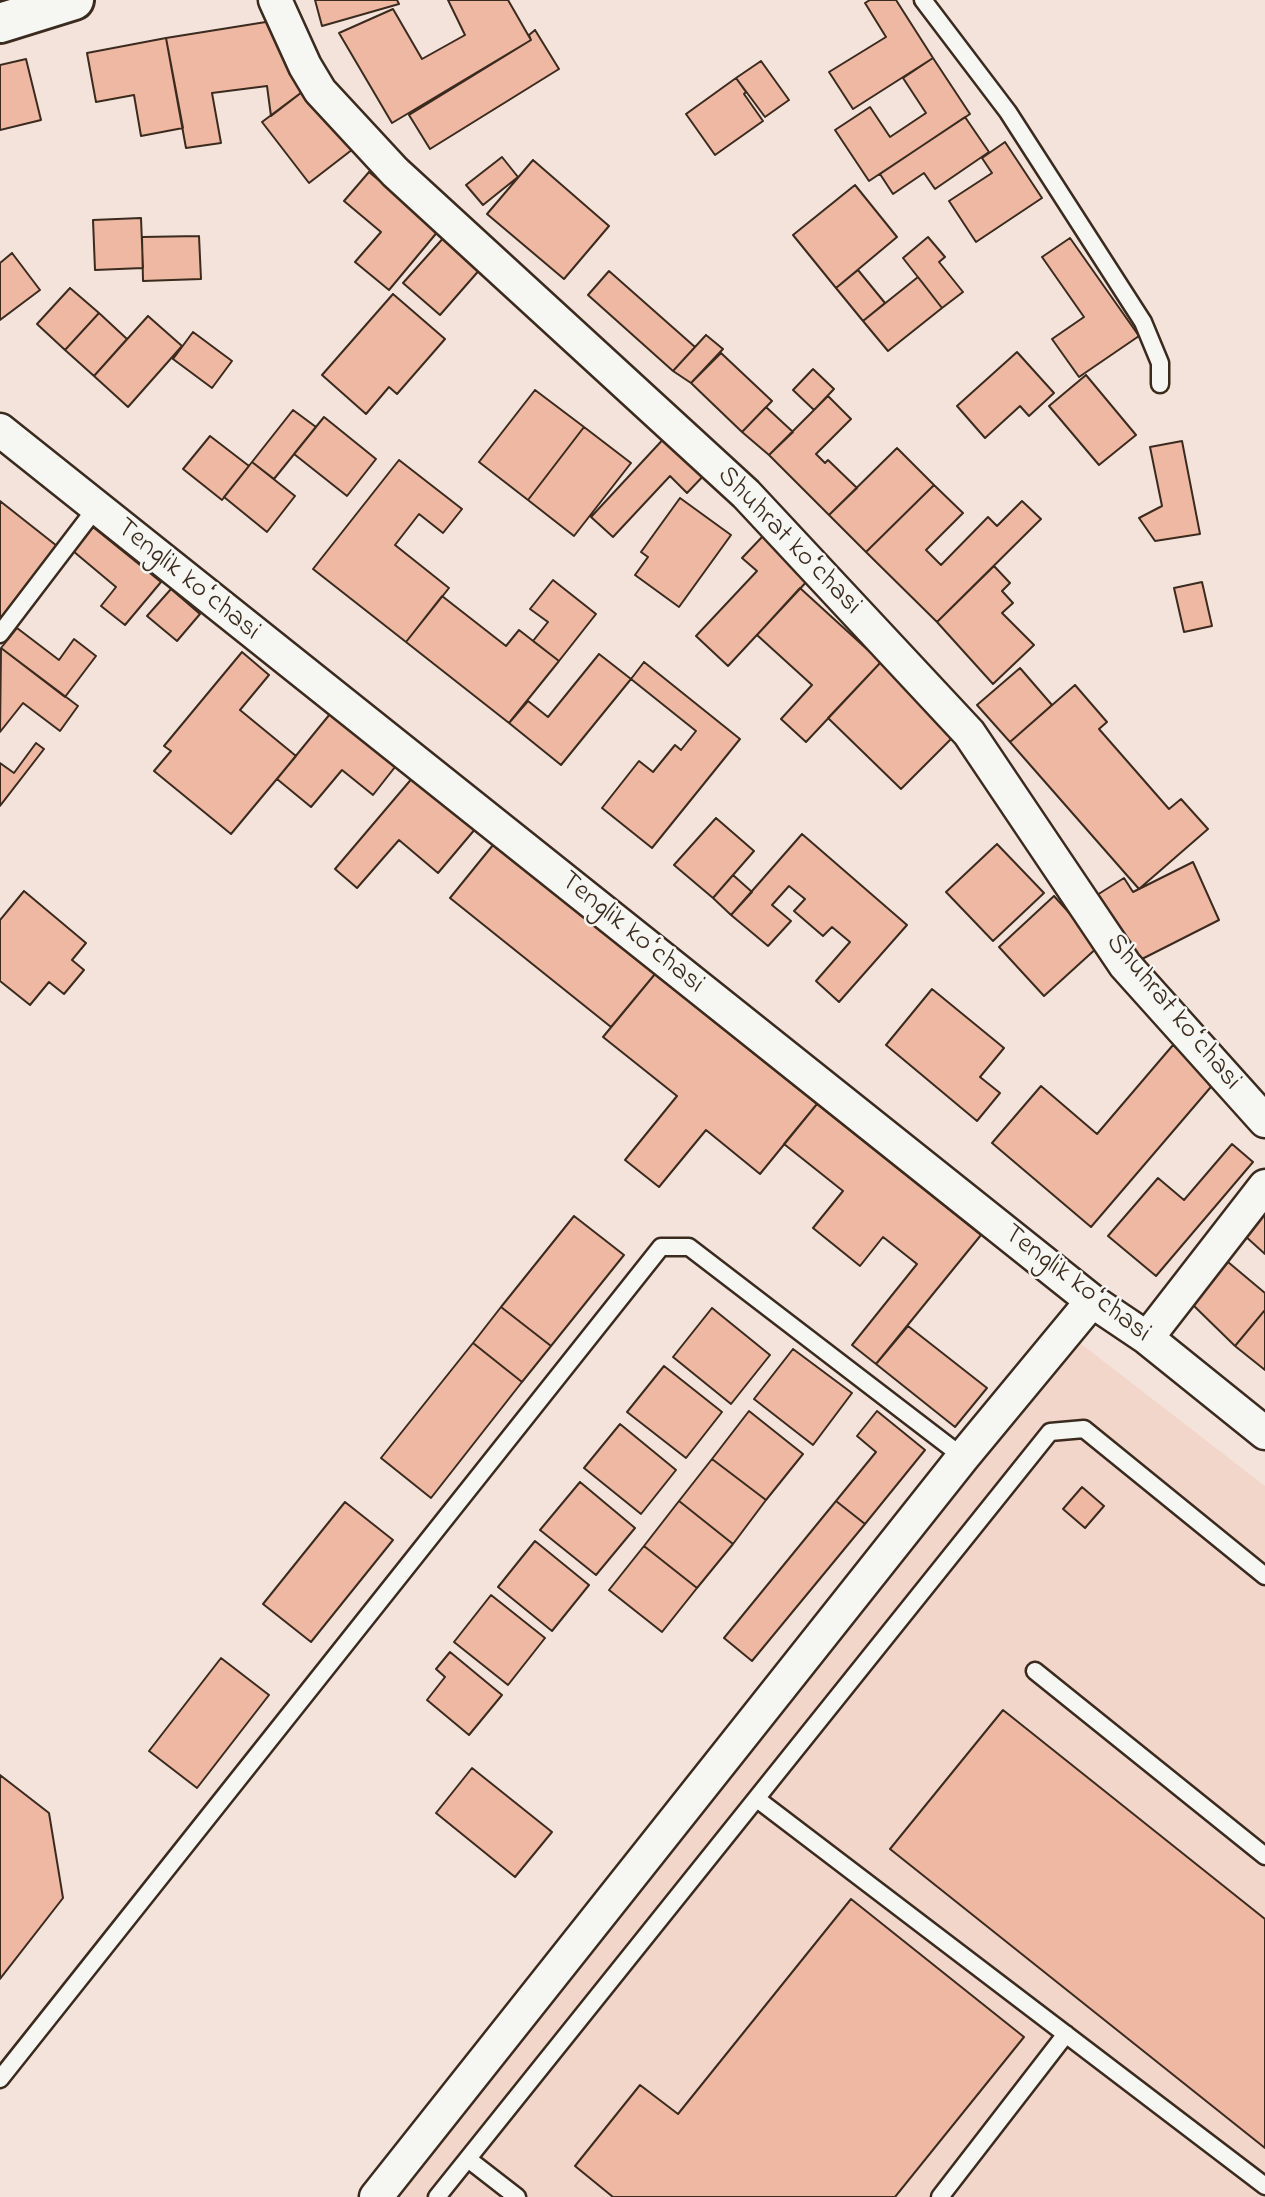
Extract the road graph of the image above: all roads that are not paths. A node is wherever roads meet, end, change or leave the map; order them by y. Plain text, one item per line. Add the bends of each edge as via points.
1 (74, 0) edge
2 (275, 0) edge
3 (923, 0) edge
4 (0, 23) edge
5 (1160, 384) dead end
6 (0, 430) edge
7 (96, 508) junction
8 (0, 634) edge
9 (1265, 1121) edge
10 (1265, 1186) edge
11 (1092, 1301) junction
12 (1147, 1338) junction
13 (1265, 1433) edge
14 (963, 1457) junction
15 (1265, 1576) edge
16 (1035, 1671) dead end
17 (757, 1799) junction
18 (1265, 1856) edge
19 (1066, 2034) junction
20 (0, 2079) edge
21 (468, 2159) junction
22 (1265, 2186) edge
23 (376, 2197) edge
24 (437, 2197) edge
25 (517, 2197) edge
26 (940, 2197) edge

1 - 4 street
2 - 9 street, Shuhrat koʻchasi via 320,91 395,172 746,494 969,733 1125,965
3 - 5 lane via 1008,112 1143,322 1160,363
6 - 7 street, Tenglik koʻchasi
7 - 8 lane
7 - 11 street, Tenglik koʻchasi
10 - 12 street
11 - 12 street, Tenglik koʻchasi
11 - 14 street
12 - 13 street, Tenglik koʻchasi
14 - 20 lane via 689,1247 661,1247
14 - 23 street
15 - 17 lane via 1084,1429 1050,1432
16 - 18 lane
17 - 19 lane
17 - 21 lane
19 - 22 lane
19 - 26 lane
21 - 24 lane
21 - 25 lane

